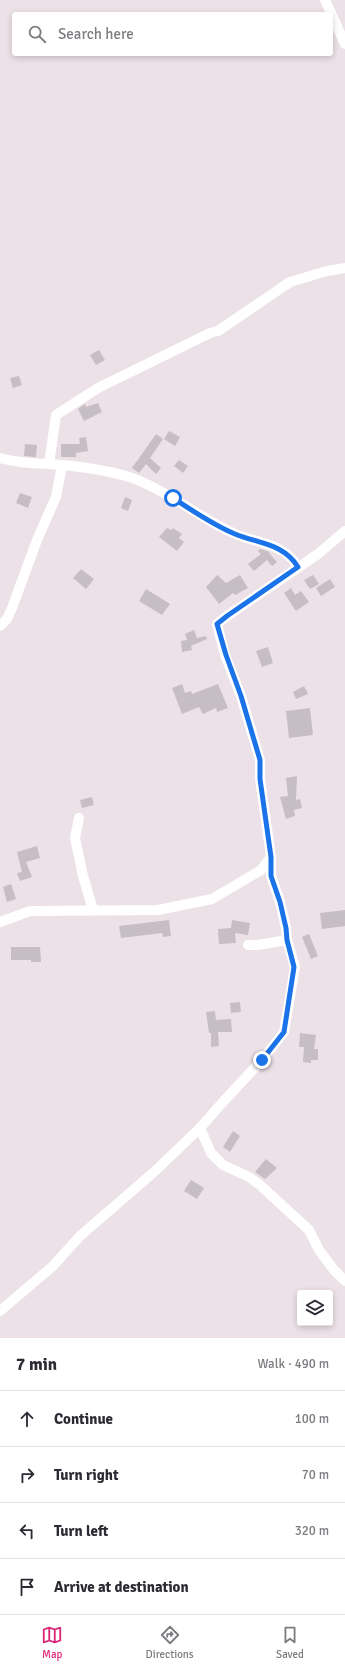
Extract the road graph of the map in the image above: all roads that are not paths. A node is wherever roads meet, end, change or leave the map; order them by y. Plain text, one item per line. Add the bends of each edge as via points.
1 (325, 0) edge
2 (330, 12) edge
3 (333, 18) edge
4 (345, 44) edge
5 (345, 268) edge
6 (0, 458) edge
7 (49, 464) junction
8 (62, 465) junction
9 (345, 531) edge
10 (298, 567) junction
11 (0, 626) edge
12 (79, 818) dead end
13 (271, 857) junction
14 (93, 910) junction
15 (0, 922) edge
16 (287, 940) junction
17 (248, 945) dead end
18 (200, 1128) junction
19 (345, 1281) edge
20 (0, 1311) edge

1 - 2 street
3 - 4 street
5 - 7 street via 290,282 218,331 98,388 56,415
6 - 7 street via 26,464
7 - 8 street
8 - 10 street via 96,468 127,476 150,486 234,534 277,547 293,558
8 - 11 street via 54,503 37,540 12,608
9 - 10 street
10 - 13 street via 217,624 260,760 260,779
12 - 14 street via 75,838
13 - 14 street via 261,870 212,899 158,910
13 - 16 street via 271,876 280,902
14 - 15 street via 30,911
16 - 17 street
16 - 18 street via 294,967 284,1032
18 - 19 street via 211,1153 224,1165 260,1185 309,1230 334,1270
18 - 20 street via 80,1236 53,1266

